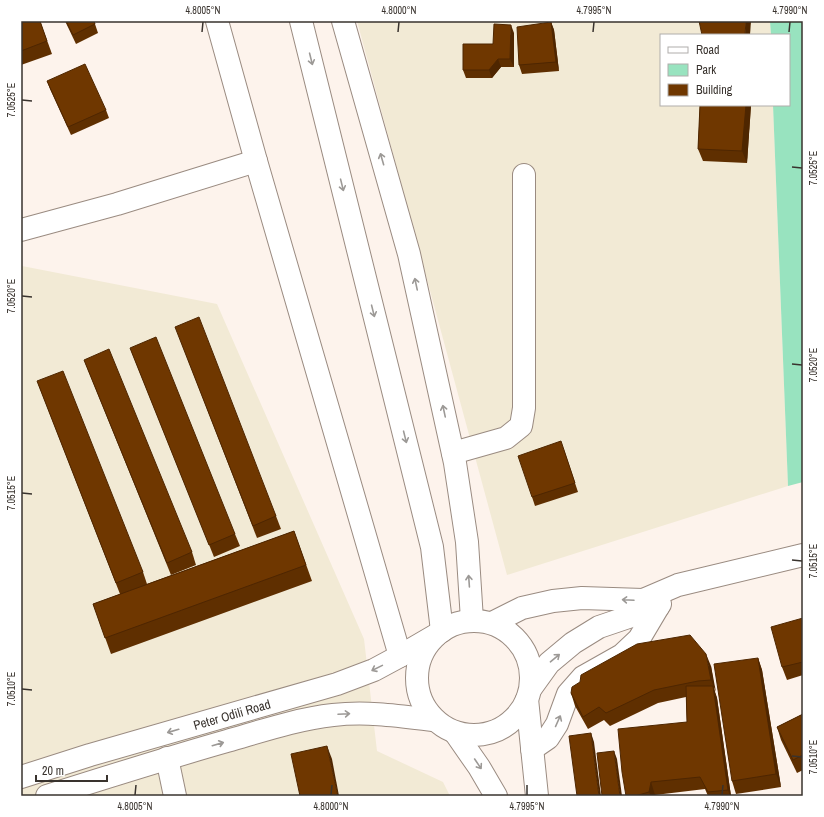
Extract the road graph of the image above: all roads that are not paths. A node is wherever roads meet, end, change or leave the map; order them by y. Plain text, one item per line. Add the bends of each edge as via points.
1 (217, 21) edge
2 (301, 21) edge
3 (343, 21) edge
4 (256, 161) junction
5 (524, 175) dead end
6 (21, 230) edge
7 (453, 453) junction
8 (803, 556) edge
9 (678, 585) junction
10 (658, 607) junction
11 (482, 622) junction
12 (439, 633) junction
13 (400, 656) junction
14 (529, 694) junction
15 (433, 720) junction
16 (456, 734) junction
17 (532, 749) junction
18 (167, 758) junction
19 (21, 777) edge
20 (47, 796) edge
21 (175, 796) edge
22 (496, 796) edge
23 (537, 796) edge

1 - 4 main road
2 -> 12 main road via 432,547
7 -> 3 main road via 409,254
4 - 6 main road via 117,204
4 - 13 main road
5 - 7 main road via 524,408 520,426 506,438
11 -> 7 main road
8 - 9 main road
9 - 10 main road
9 -> 11 main road via 643,600 582,598 553,601 522,608
14 -> 10 main road via 549,663 573,643 599,627
17 -> 10 main road via 548,738 558,724 568,694 583,677 622,655 639,639
11 - 12 main road via 453,624
11 - 14 main road via 510,633 524,649 531,668
12 - 13 main road, Peter Odili Road
12 - 15 main road via 426,645 418,664 416,684 422,704
13 -> 19 main road, Peter Odili Road via 374,670 337,684
14 - 16 main road via 524,707 513,721 496,732 476,737
14 - 17 main road
15 - 16 main road
18 -> 15 main road, Peter Odili Road via 295,722 334,715 390,714
16 -> 22 main road
17 - 23 main road
18 - 20 main road, Peter Odili Road
18 - 21 main road

